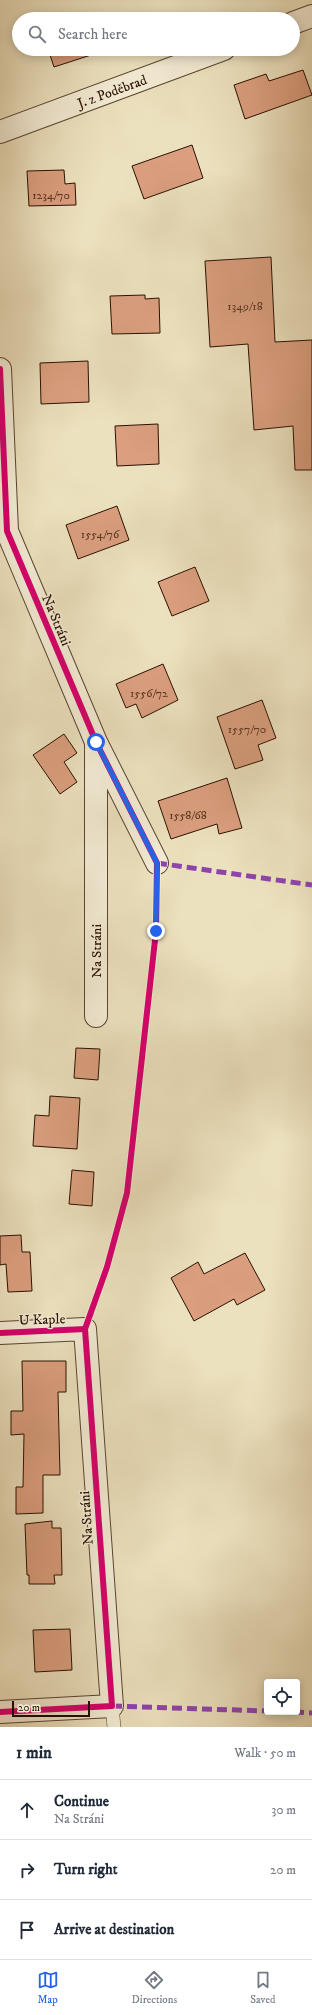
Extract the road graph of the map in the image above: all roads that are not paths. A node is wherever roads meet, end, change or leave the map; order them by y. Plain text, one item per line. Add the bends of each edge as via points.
1 (312, 16) edge
2 (300, 20) edge
3 (205, 56) edge
4 (0, 132) edge
5 (0, 369) edge
6 (96, 742) junction
7 (157, 863) dead end
8 (96, 1016) dead end
9 (85, 1329) joint
10 (0, 1333) edge
11 (112, 1706) junction
12 (0, 1712) edge
13 (114, 1727) edge

1 - 2 street
3 - 4 street, J. z Poděbrad
5 - 6 street, Na Stráni via 6,531
6 - 7 street, Na Stráni
6 - 8 street, Na Stráni
9 - 10 street, U Kaple
9 - 11 street, Na Stráni
11 - 12 street
11 - 13 lane, Na Stráni

